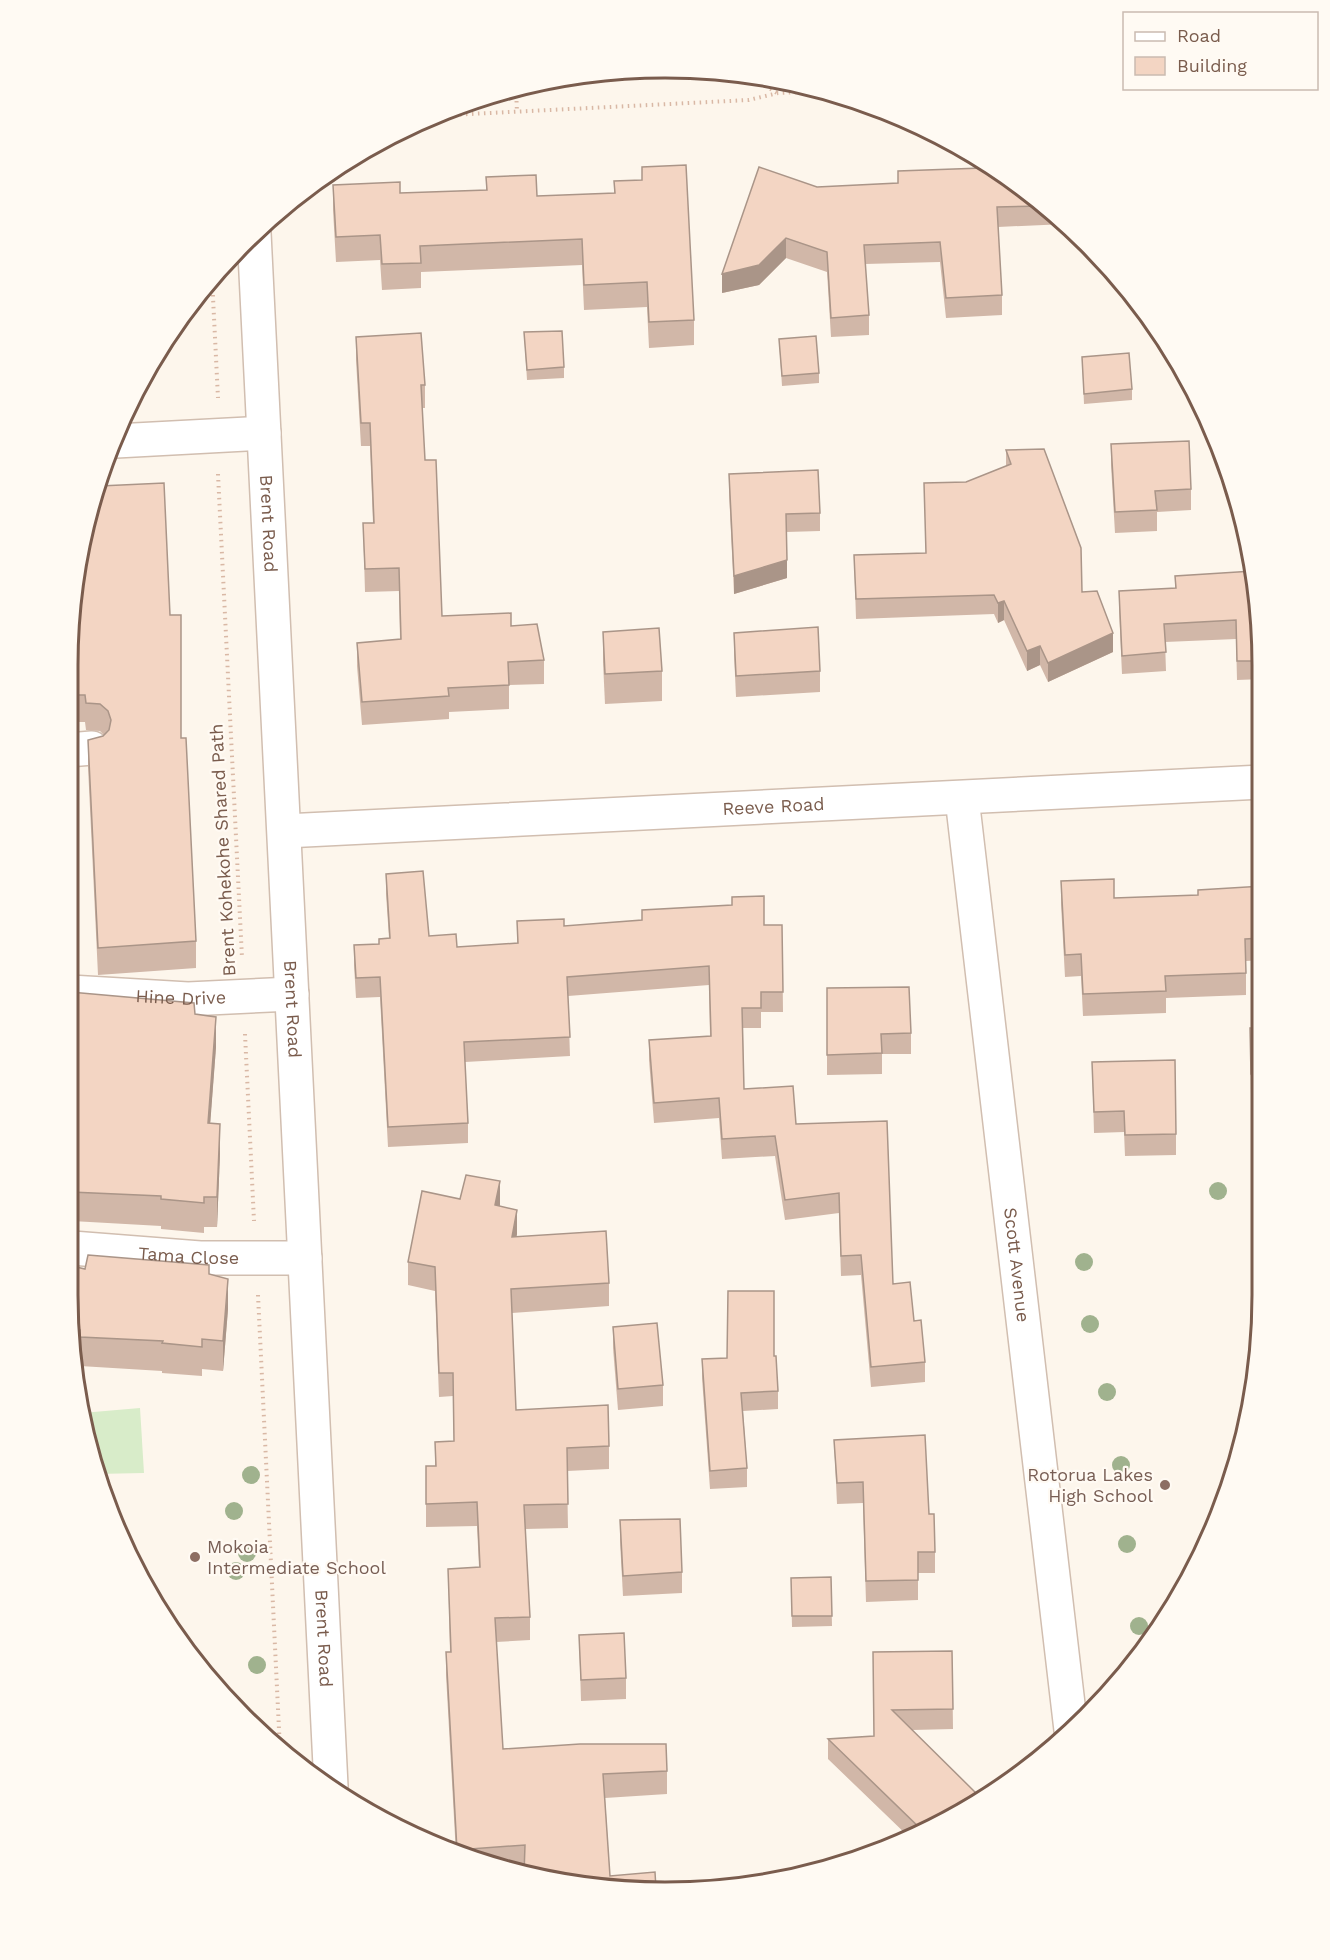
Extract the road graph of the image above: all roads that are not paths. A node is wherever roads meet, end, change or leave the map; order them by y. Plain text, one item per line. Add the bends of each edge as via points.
1 (255, 246) edge
2 (264, 433) junction
3 (123, 441) edge
4 (1252, 783) edge
5 (962, 798) junction
6 (285, 831) junction
7 (78, 992) edge
8 (292, 994) junction
9 (78, 1248) edge
10 (305, 1258) junction
11 (1070, 1719) edge
12 (331, 1777) edge

1 - 2 street, Brent Road
2 - 3 street
2 - 6 street, Brent Road
4 - 5 street, Reeve Road
5 - 6 street, Reeve Road
5 - 11 street, Scott Avenue
6 - 8 street, Brent Road
7 - 8 street, Hine Drive via 188,999
8 - 10 street, Brent Road
9 - 10 street, Tama Close via 200,1258
10 - 12 street, Brent Road

